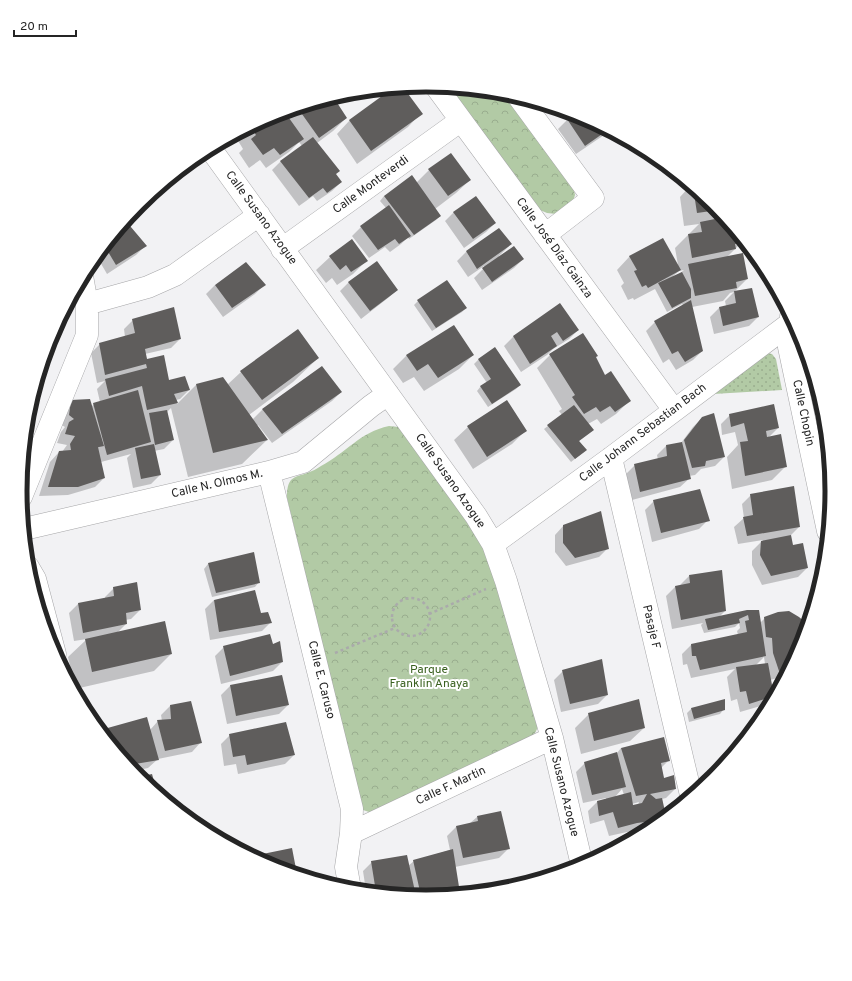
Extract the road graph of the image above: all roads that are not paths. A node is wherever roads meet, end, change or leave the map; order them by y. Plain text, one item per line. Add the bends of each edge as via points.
1 (440, 92) edge
2 (524, 104) edge
3 (460, 121) junction
4 (214, 153) edge
5 (258, 215) junction
6 (545, 235) junction
7 (282, 249) junction
8 (84, 285) edge
9 (87, 304) junction
10 (788, 323) edge
11 (791, 329) edge
12 (388, 394) junction
13 (674, 410) junction
14 (611, 458) junction
15 (269, 472) junction
16 (27, 481) edge
17 (824, 513) edge
18 (29, 528) edge
19 (493, 544) junction
20 (552, 738) junction
21 (689, 790) edge
22 (351, 833) junction
23 (580, 858) edge
24 (349, 882) edge

1 - 3 street, Calle José Díaz Gainza
2 - 6 street via 593,198
3 - 6 street, Calle José Díaz Gainza
3 - 7 street, Calle Monteverdi
4 - 5 street, Calle Susano Azogue
5 - 7 street, Calle Susano Azogue
5 - 9 street via 175,275
6 - 13 street, Calle José Díaz Gainza
7 - 12 street, Calle Susano Azogue
8 - 9 street
9 - 16 street via 87,335
10 - 13 street, Calle Johann Sebastian Bach
11 - 17 street, Calle Chopin via 789,347
12 - 15 street, Calle N. Olmos M. via 303,462
12 - 19 street, Calle Susano Azogue via 476,516
13 - 14 street, Calle Johann Sebastian Bach
14 - 19 street, Calle Johann Sebastian Bach
14 - 21 street, Pasaje F
15 - 18 street, Calle N. Olmos M.
15 - 22 street, Calle E. Caruso via 352,809
19 - 20 street, Calle Susano Azogue
20 - 22 street, Calle F. Martin
20 - 23 street, Calle Susano Azogue
22 - 24 street, Calle E. Caruso via 346,867

